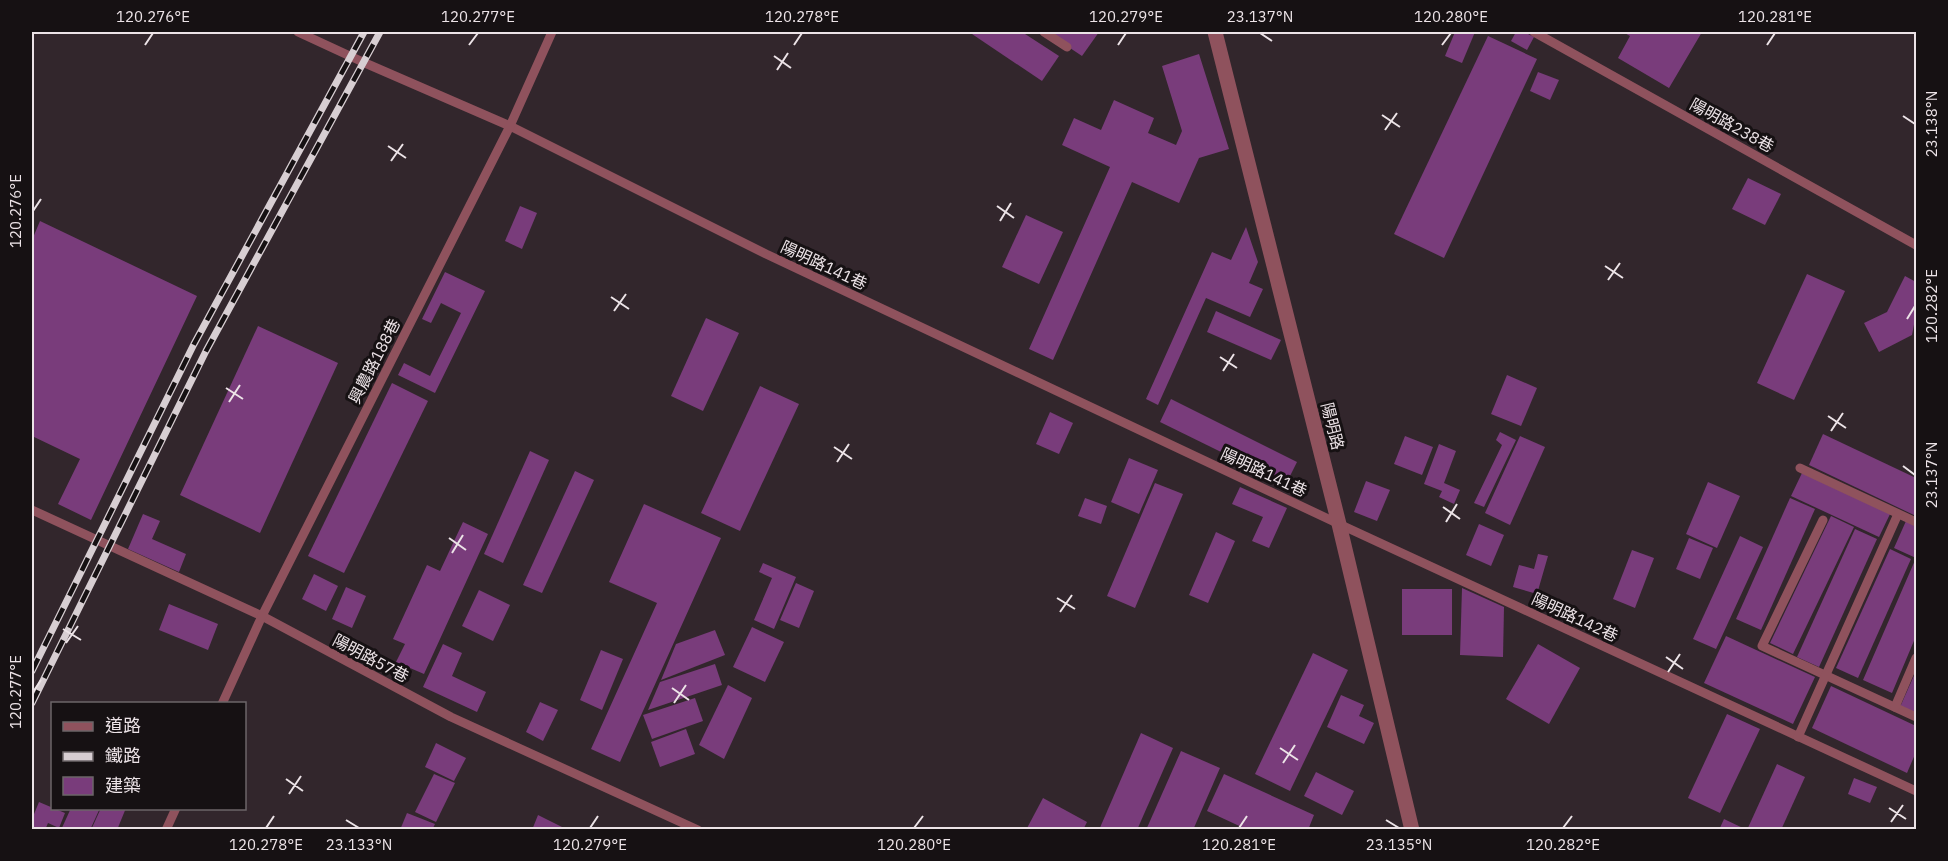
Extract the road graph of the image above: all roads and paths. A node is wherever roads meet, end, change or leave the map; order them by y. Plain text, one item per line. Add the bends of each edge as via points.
1 (298, 32) edge
2 (552, 32) edge
3 (1044, 32) edge
4 (1215, 32) edge
5 (1534, 32) edge
6 (1067, 47) dead end
7 (510, 126) junction
8 (1917, 245) edge
9 (1800, 468) dead end
10 (32, 510) edge
11 (1898, 514) junction
12 (1823, 520) dead end
13 (1917, 522) edge
14 (1339, 524) junction
15 (262, 616) junction
16 (1917, 658) edge
17 (1827, 676) junction
18 (223, 702) edge
19 (1895, 707) junction
20 (1917, 717) edge
21 (1798, 737) junction
22 (1917, 791) edge
23 (175, 810) edge
24 (166, 830) edge
25 (698, 830) edge
26 (1412, 830) edge

1 - 7 lane, 陽明路141巷
2 - 7 lane, 興農路188巷
3 - 6 lane
4 - 14 street, 陽明路
5 - 8 lane, 陽明路238巷
7 - 14 lane, 陽明路141巷 via 766,254
7 - 15 lane, 興農路188巷
9 - 11 lane
10 - 15 lane, 陽明路57巷
11 - 13 lane
11 - 17 lane
12 - 17 lane via 1762,646
14 - 21 lane, 陽明路142巷
14 - 26 street, 陽明路
15 - 18 lane, 興農路188巷
15 - 25 lane, 陽明路57巷 via 451,717
16 - 19 lane
17 - 19 lane
17 - 21 lane
19 - 20 lane
21 - 22 lane, 陽明路142巷
23 - 24 lane

